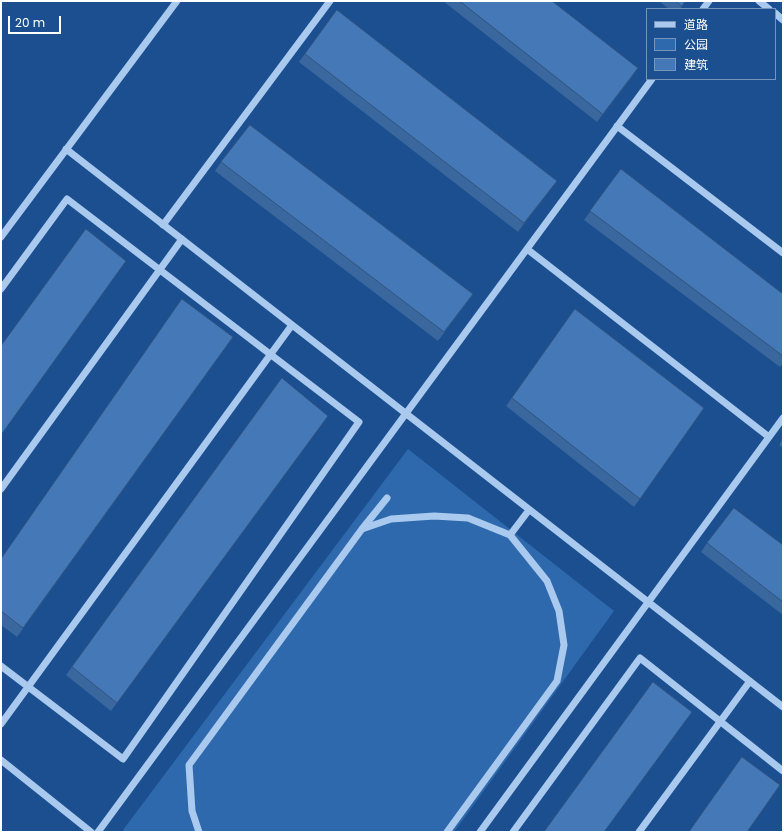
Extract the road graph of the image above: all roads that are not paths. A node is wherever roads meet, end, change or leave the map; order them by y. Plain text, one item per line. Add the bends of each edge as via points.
1 (177, 1) edge
2 (330, 1) edge
3 (759, 1) edge
4 (768, 8) edge
5 (651, 80) edge
6 (617, 126) junction
7 (66, 149) junction
8 (163, 225) junction
9 (1, 237) edge
10 (182, 239) junction
11 (527, 249) junction
12 (783, 253) edge
13 (160, 270) junction
14 (1, 289) edge
15 (292, 325) junction
16 (271, 354) junction
17 (406, 414) junction
18 (783, 418) edge
19 (769, 437) junction
20 (1, 489) edge
21 (387, 498) dead end
22 (529, 510) junction
23 (362, 529) junction
24 (510, 535) junction
25 (648, 602) junction
26 (1, 666) edge
27 (750, 681) junction
28 (28, 687) junction
29 (783, 707) edge
30 (720, 722) junction
31 (1, 724) edge
32 (1, 760) edge
33 (783, 771) edge
34 (91, 832) edge
35 (98, 832) edge
36 (199, 832) edge
37 (447, 832) edge
38 (480, 832) edge
39 (513, 832) edge
40 (639, 832) edge

1 - 7 street
2 - 8 street
3 - 4 street
5 - 6 street
6 - 11 street
6 - 12 street
7 - 8 street
7 - 9 street
8 - 10 street
10 - 13 street
10 - 15 street
11 - 17 street
11 - 19 street
13 - 14 street via 68,199
13 - 16 street
13 - 20 street
15 - 16 street
15 - 17 street
16 - 28 street
16 - 28 street via 359,422 123,759
17 - 22 street
17 - 35 street
18 - 19 street
19 - 25 street
21 - 23 street
22 - 24 street
22 - 25 street
23 - 24 street via 391,519 434,516 468,518
23 - 36 street via 189,765 192,811
24 - 37 street via 547,581 560,611 564,645 557,681
25 - 27 street
25 - 38 street
26 - 28 street
27 - 29 street
27 - 30 street
28 - 31 street
30 - 33 street
30 - 39 street via 640,658
30 - 40 street
32 - 34 street

